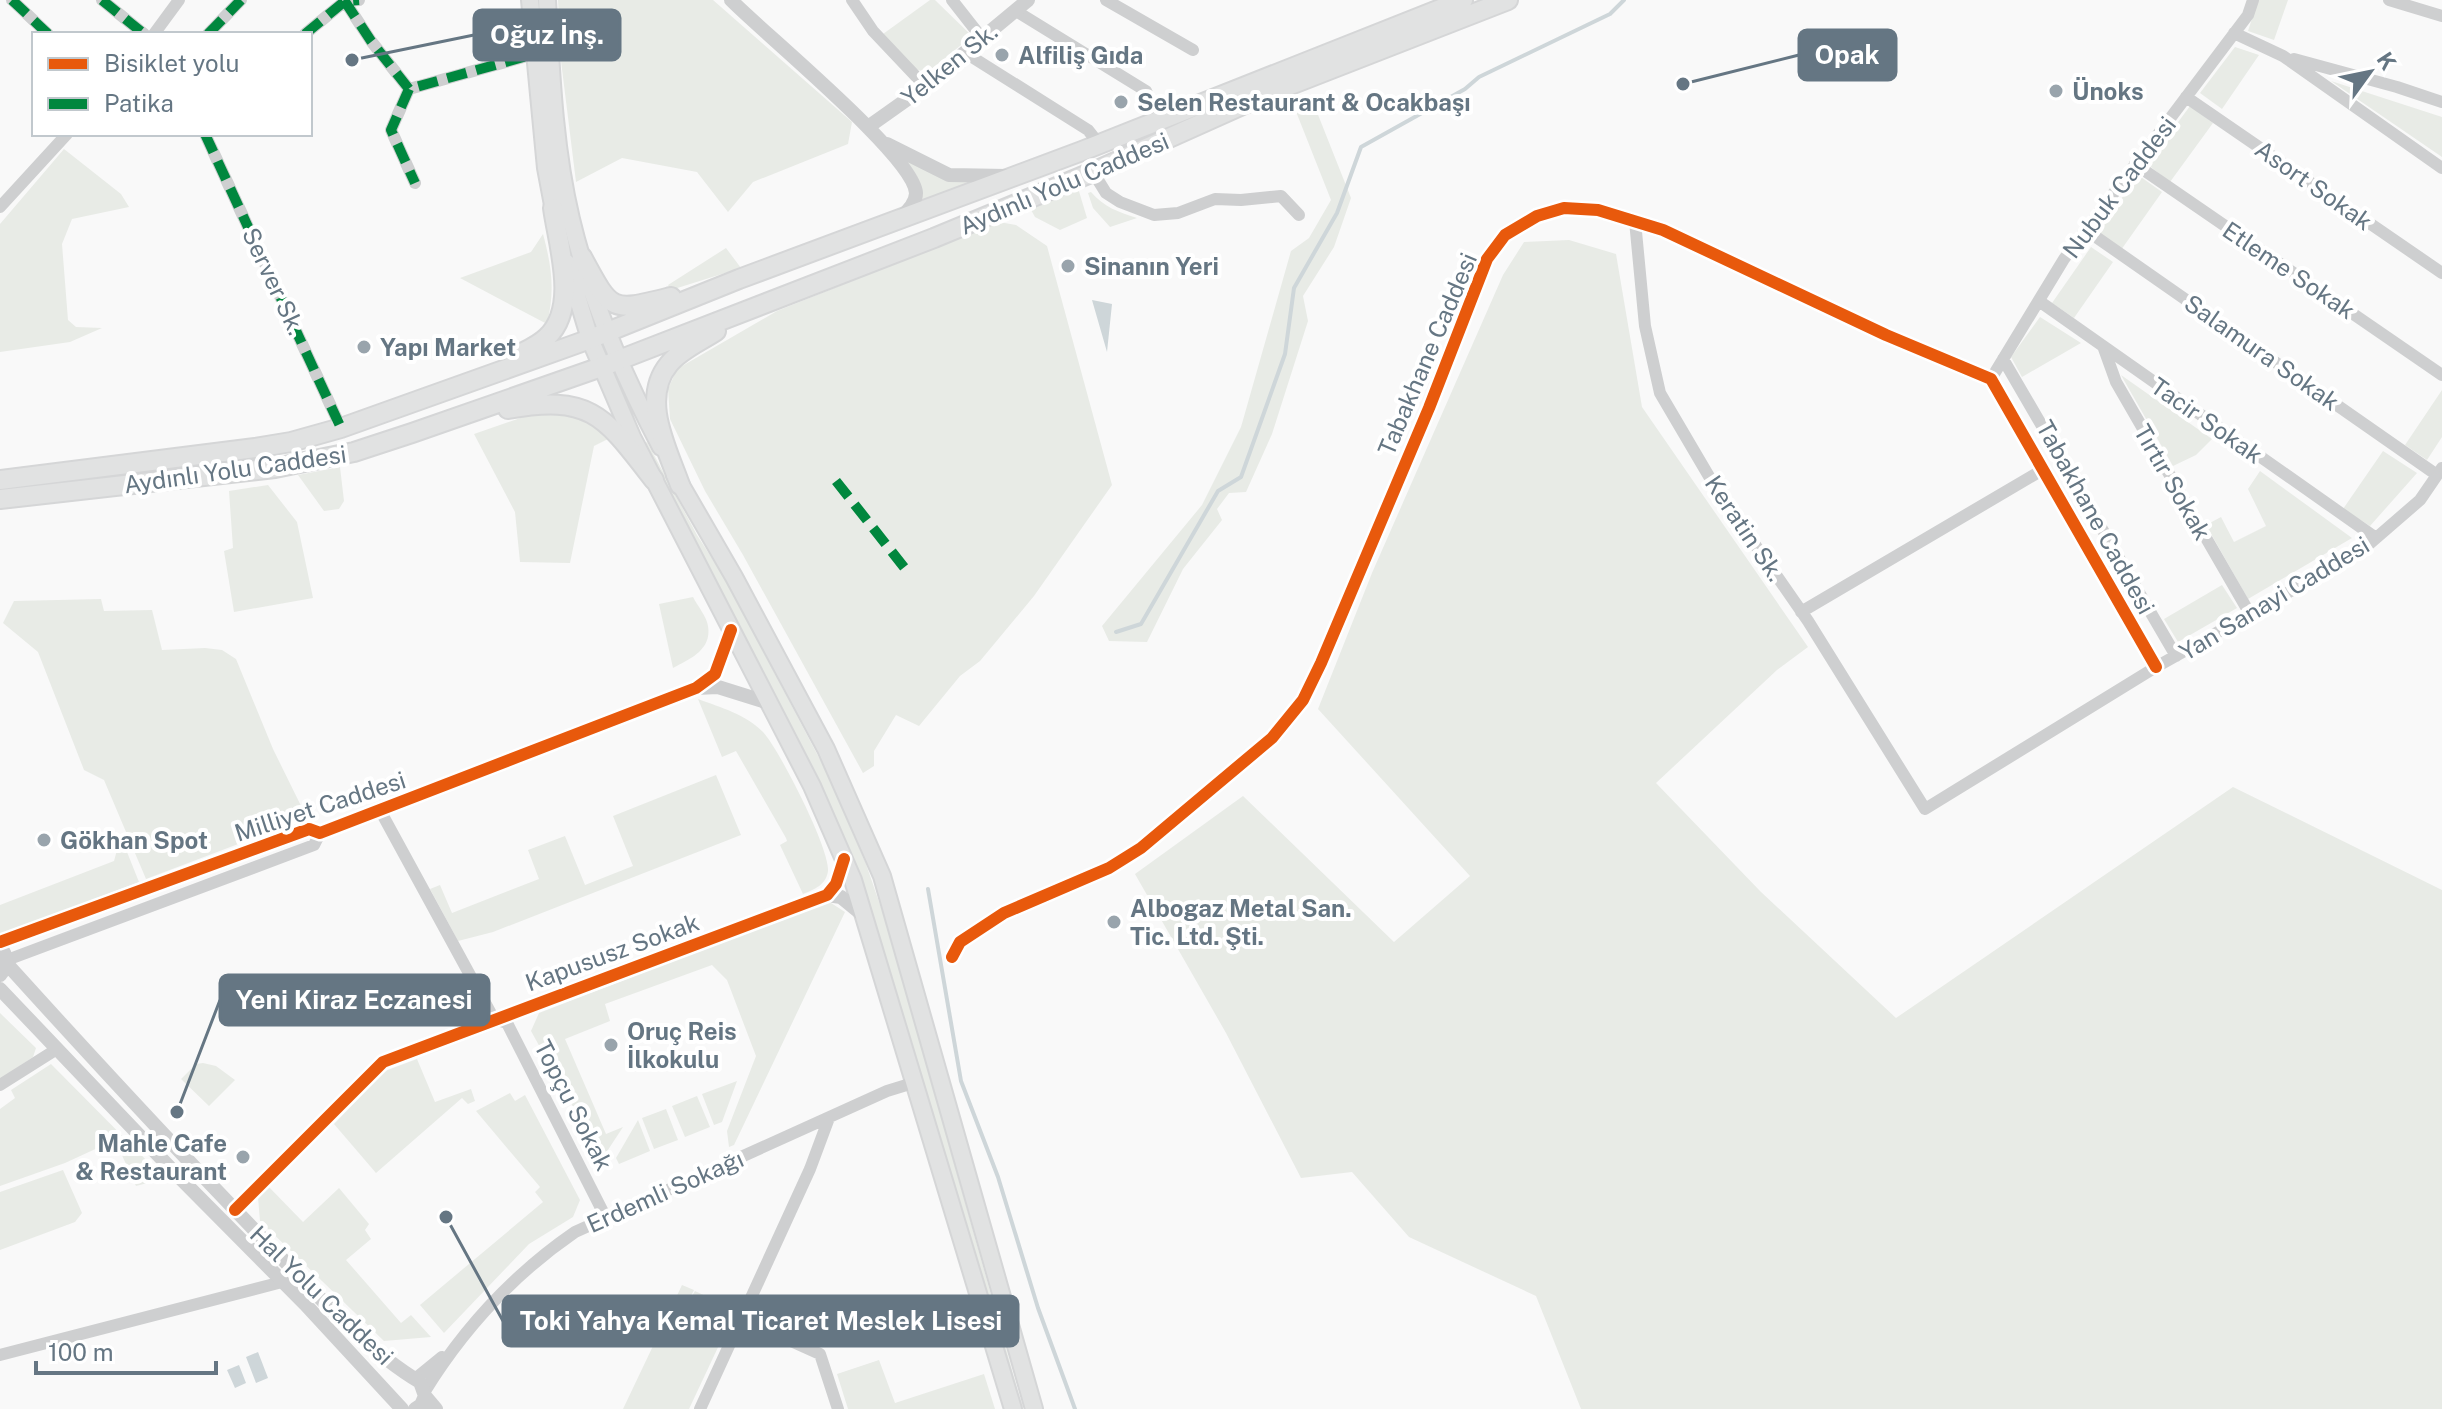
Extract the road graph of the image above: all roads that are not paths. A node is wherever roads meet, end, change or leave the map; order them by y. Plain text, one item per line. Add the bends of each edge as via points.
1 (102, 0) edge
2 (179, 0) edge
3 (241, 0) edge
4 (344, 0) edge
5 (359, 0) edge
6 (530, 0) edge
7 (547, 0) edge
8 (852, 0) edge
9 (952, 0) edge
10 (1028, 0) edge
11 (1106, 0) edge
12 (1463, 0) edge
13 (1508, 0) edge
14 (2253, 0) edge
15 (2389, 0) edge
16 (737, 2) edge
17 (21, 3) edge
18 (1016, 11) junction
19 (2442, 16) edge
20 (46, 32) edge
21 (142, 32) edge
22 (155, 32) edge
23 (210, 32) edge
24 (307, 32) edge
25 (2234, 33) junction
26 (981, 37) junction
27 (1193, 50) dead end
28 (964, 52) junction
29 (534, 54) junction
30 (2283, 56) junction
31 (925, 86) junction
32 (409, 89) junction
33 (2186, 97) junction
34 (2442, 102) edge
35 (1160, 121) junction
36 (868, 127) junction
37 (65, 136) edge
38 (206, 136) edge
39 (883, 142) junction
40 (1099, 144) junction
41 (2135, 164) junction
42 (2442, 168) edge
43 (1093, 172) junction
44 (1015, 176) junction
45 (415, 183) dead end
46 (0, 207) edge
47 (553, 208) junction
48 (1299, 215) dead end
49 (1635, 221) junction
50 (885, 226) junction
51 (2086, 230) junction
52 (582, 257) junction
53 (2442, 273) edge
54 (739, 279) junction
55 (2039, 301) junction
56 (756, 305) junction
57 (599, 336) junction
58 (2103, 346) junction
59 (2003, 359) junction
60 (609, 364) junction
61 (2442, 375) edge
62 (1991, 379) junction
63 (456, 387) junction
64 (454, 419) junction
65 (341, 428) junction
66 (2044, 469) junction
67 (2440, 471) edge
68 (0, 480) edge
69 (654, 480) junction
70 (680, 485) junction
71 (0, 499) edge
72 (2376, 538) junction
73 (1801, 612) junction
74 (2250, 614) junction
75 (731, 630) junction
76 (2176, 656) junction
77 (2156, 667) junction
78 (696, 688) junction
79 (769, 703) junction
80 (1925, 809) joint
81 (381, 812) junction
82 (320, 833) junction
83 (844, 859) junction
84 (827, 895) junction
85 (863, 916) junction
86 (3, 957) edge
87 (952, 957) dead end
88 (0, 989) edge
89 (494, 1019) junction
90 (57, 1049) junction
91 (913, 1083) junction
92 (0, 1085) edge
93 (829, 1118) junction
94 (235, 1210) junction
95 (605, 1216) junction
96 (282, 1282) junction
97 (742, 1319) junction
98 (0, 1355) edge
99 (419, 1386) junction
100 (394, 1403) edge
101 (415, 1409) edge
102 (436, 1409) edge
103 (700, 1409) edge
104 (838, 1409) edge
105 (1013, 1409) edge
106 (1034, 1409) edge

1 - 21 street
2 - 22 street
3 - 23 street
4 - 5 street
4 - 24 street
4 - 32 street
6 - 29 main road
7 - 52 main road via 557,137
8 - 31 street via 873,31
9 - 26 street
10 - 18 street, Yelken Sk.
11 - 27 street
12 - 35 main road, Aydınlı Yolu Caddesi
13 - 43 main road, Aydınlı Yolu Caddesi via 1267,94
14 - 25 street, Nubuk Caddesi
15 - 19 street
16 - 36 street
17 - 20 street
18 - 26 street, Yelken Sk.
18 - 35 street via 1146,91
25 - 30 street
25 - 33 street, Nubuk Caddesi
26 - 28 street, Yelken Sk.
28 - 31 street, Yelken Sk.
28 - 40 street via 1088,130
29 - 32 street
29 - 47 main road
30 - 34 street
30 - 42 street
31 - 36 street, Yelken Sk.
32 - 45 street via 391,130
33 - 41 street, Nubuk Caddesi
33 - 53 street, Asort Sokak
35 - 40 main road, Aydınlı Yolu Caddesi
36 - 39 street
37 - 46 street
38 - 65 street, Server Sk.
39 - 44 street via 949,175
39 - 50 street via 916,193 902,216
40 - 44 main road, Aydınlı Yolu Caddesi
41 - 51 street, Nubuk Caddesi
41 - 61 street, Etleme Sokak
43 - 48 street via 1106,193 1154,215 1178,213 1215,199 1281,196
43 - 56 main road, Aydınlı Yolu Caddesi
44 - 50 main road, Aydınlı Yolu Caddesi
47 - 57 main road
47 - 63 main road via 564,286 555,328 539,344
49 - 62 street, Tabakhane Caddesi
49 - 73 street, Keratin Sk. via 1645,326 1660,393 1717,490
49 - 87 street, Tabakhane Caddesi via 1598,210 1564,208 1505,235 1487,259 1303,700 1272,738 1141,848 1109,868 1004,913 960,942
50 - 54 main road, Aydınlı Yolu Caddesi
51 - 55 street, Nubuk Caddesi
51 - 67 street, Salamura Sokak
52 - 54 main road via 603,295 627,307
52 - 57 main road
54 - 57 main road, Aydınlı Yolu Caddesi
55 - 58 street, Tacir Sokak
55 - 59 street, Nubuk Caddesi
56 - 60 main road, Aydınlı Yolu Caddesi
56 - 70 main road via 677,356 661,376 657,420
57 - 60 main road
57 - 63 main road, Aydınlı Yolu Caddesi
58 - 72 street, Tacir Sokak
58 - 74 street, Tırtır Sokak via 2116,382
59 - 62 street, Nubuk Caddesi
59 - 76 street
60 - 64 main road, Aydınlı Yolu Caddesi
60 - 69 main road
60 - 70 main road
62 - 66 street, Tabakhane Caddesi
63 - 65 main road, Aydınlı Yolu Caddesi
64 - 69 main road via 532,405 576,406 611,426
64 - 71 main road, Aydınlı Yolu Caddesi via 304,463
65 - 68 main road, Aydınlı Yolu Caddesi via 255,448
66 - 73 street
66 - 77 street, Tabakhane Caddesi
67 - 72 street, Yan Sanayi Caddesi via 2420,500
69 - 75 main road
70 - 106 main road via 826,749 882,876
72 - 74 street, Yan Sanayi Caddesi
73 - 80 street, Keratin Sk.
74 - 76 street, Yan Sanayi Caddesi
75 - 78 street via 715,674
75 - 79 main road
76 - 77 street, Yan Sanayi Caddesi
77 - 80 street, Yan Sanayi Caddesi
78 - 79 street via 718,687
78 - 81 street, Milliyet Caddesi
79 - 83 main road
81 - 82 street, Milliyet Caddesi
81 - 89 street, Topçu Sokak
82 - 86 street, Milliyet Caddesi via 309,829
82 - 86 street, Milliyet Caddesi via 314,845
83 - 84 street
83 - 85 main road
84 - 85 street via 841,897
84 - 89 street, Kapususz Sokak
85 - 91 main road
86 - 94 street, Hal Yolu Caddesi
88 - 90 street, Hal Yolu Caddesi
89 - 94 street, Kapususz Sokak via 383,1062
89 - 95 street, Topçu Sokak via 507,1023
90 - 92 street
90 - 96 street, Hal Yolu Caddesi
91 - 93 street, Erdemli Sokağı
91 - 105 main road
93 - 95 street, Erdemli Sokağı
93 - 97 street
94 - 99 street, Hal Yolu Caddesi via 369,1345
95 - 99 street, Erdemli Sokağı via 538,1257
96 - 98 street
96 - 100 street, Hal Yolu Caddesi
97 - 103 street
97 - 104 street via 820,1354
99 - 100 street via 397,1382
99 - 101 street via 421,1405
99 - 102 street, Hal Yolu Caddesi

